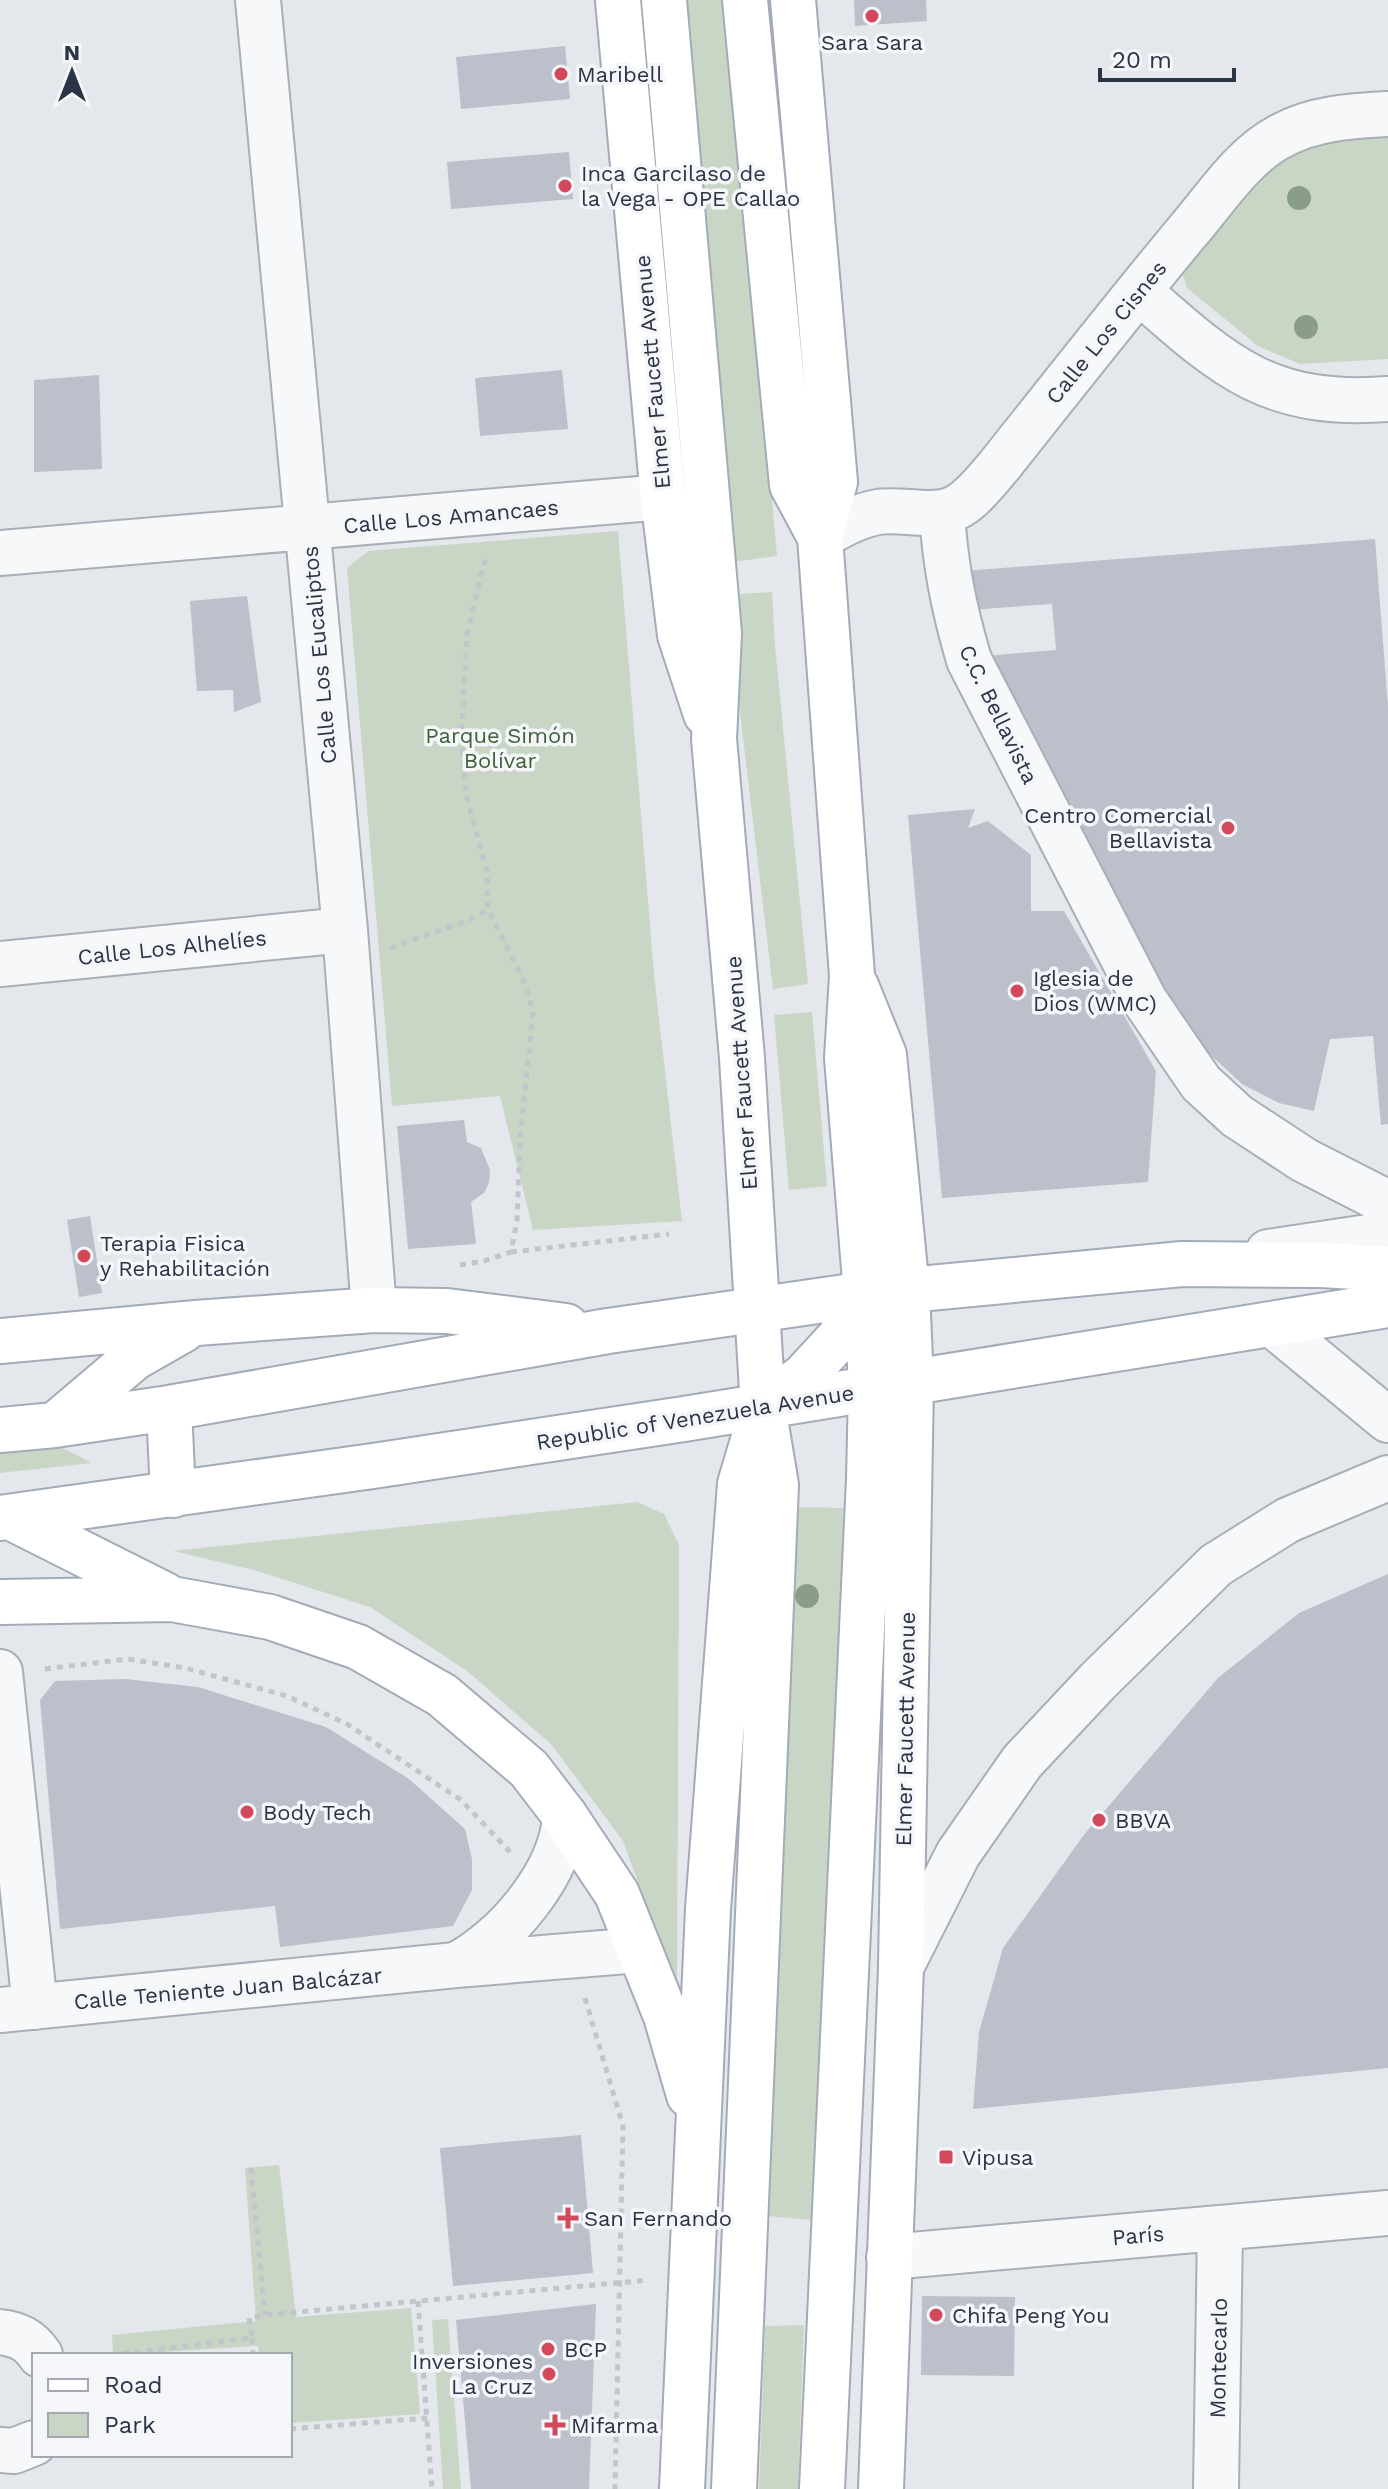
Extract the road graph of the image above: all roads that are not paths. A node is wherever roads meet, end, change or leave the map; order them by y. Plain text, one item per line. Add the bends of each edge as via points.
1 (258, 0) edge
2 (618, 0) edge
3 (664, 0) edge
4 (745, 0) edge
5 (793, 0) edge
6 (1388, 114) edge
7 (1139, 291) junction
8 (1388, 399) edge
9 (663, 497) junction
10 (942, 512) junction
11 (307, 528) junction
12 (820, 537) junction
13 (0, 553) edge
14 (714, 739) junction
15 (346, 946) junction
16 (0, 964) edge
17 (1388, 1203) edge
18 (1388, 1234) edge
19 (1182, 1264) junction
20 (1388, 1269) edge
21 (886, 1293) junction
22 (1388, 1305) edge
23 (759, 1308) junction
24 (374, 1310) junction
25 (196, 1323) junction
26 (1273, 1325) junction
27 (608, 1331) junction
28 (0, 1341) edge
29 (891, 1385) junction
30 (763, 1407) junction
31 (169, 1408) junction
32 (1388, 1420) edge
33 (55, 1425) junction
34 (0, 1430) edge
35 (1388, 1478) edge
36 (173, 1495) junction
37 (5, 1518) edge
38 (172, 1599) junction
39 (0, 1602) edge
40 (0, 1672) edge
41 (565, 1816) junction
42 (639, 1950) junction
43 (456, 1965) junction
44 (901, 1967) junction
45 (18, 2009) edge
46 (896, 2084) junction
47 (699, 2128) junction
48 (839, 2148) junction
49 (1388, 2213) edge
50 (1220, 2228) junction
51 (889, 2257) junction
52 (0, 2332) edge
53 (38, 2353) edge
54 (32, 2444) edge
55 (0, 2450) edge
56 (823, 2471) edge
57 (682, 2489) edge
58 (734, 2489) edge
59 (853, 2489) edge
60 (881, 2489) edge
61 (1216, 2489) edge

1 - 11 street, Calle Los Eucaliptos
2 - 9 main road, Elmer Faucett Avenue
3 - 14 main road, Elmer Faucett Avenue via 719,633
4 - 12 main road, Elmer Faucett Avenue via 792,485
5 - 12 main road, Elmer Faucett Avenue via 835,482
6 - 7 street, Calle Los Cisnes via 1341,117 1280,136 1232,178
7 - 8 street via 1229,366 1270,387 1313,398
7 - 10 street, Calle Los Cisnes via 982,486 958,507
9 - 11 street, Calle Los Amancaes
9 - 14 main road, Elmer Faucett Avenue via 680,635
10 - 12 street via 878,512
10 - 17 street, C.C. Bellavista via 953,604 969,660 1145,1001 1201,1083 1237,1116 1304,1160
11 - 13 street, Calle Los Amancaes
11 - 15 street, Calle Los Eucaliptos
12 - 21 main road, Elmer Faucett Avenue via 852,976 847,1058
14 - 23 main road, Elmer Faucett Avenue
15 - 16 street, Calle Los Alhelíes
15 - 24 street, Calle Los Eucaliptos
18 - 19 street
19 - 20 main road
19 - 21 main road
21 - 23 main road
21 - 29 main road, Elmer Faucett Avenue
21 - 30 main road via 804,1376
22 - 26 main road, Republic of Venezuela Avenue
23 - 27 main road
23 - 30 main road, Elmer Faucett Avenue
24 - 25 main road
24 - 27 main road via 447,1311
25 - 28 main road
25 - 33 main road via 134,1358
26 - 29 main road, Republic of Venezuela Avenue
26 - 32 street
27 - 31 main road
29 - 30 main road, Republic of Venezuela Avenue
29 - 44 main road, Elmer Faucett Avenue
29 - 48 main road, Elmer Faucett Avenue via 868,1495
30 - 36 main road, Republic of Venezuela Avenue
30 - 47 main road, Elmer Faucett Avenue via 740,1484 708,1909
30 - 58 main road, Elmer Faucett Avenue via 776,1485
31 - 33 main road
31 - 36 main road
33 - 34 main road
35 - 44 street via 1288,1520 1216,1565 1098,1681 1022,1762 958,1854
36 - 37 main road, Republic of Venezuela Avenue
37 - 38 main road
38 - 39 main road
38 - 41 main road via 270,1617 358,1647 442,1695 529,1769
40 - 45 street
41 - 42 main road via 617,1894
41 - 43 street, Calle Teniente Juan Balcázar via 561,1841 540,1885 496,1937
42 - 43 street, Calle Teniente Juan Balcázar
42 - 47 main road via 666,2016
43 - 45 street, Calle Teniente Juan Balcázar
44 - 46 main road, Elmer Faucett Avenue
46 - 48 main road
46 - 51 main road, Elmer Faucett Avenue
47 - 57 main road, Elmer Faucett Avenue
48 - 56 main road, Elmer Faucett Avenue
49 - 50 street, París
50 - 51 street, París
50 - 61 street, Montecarlo
51 - 60 main road, Elmer Faucett Avenue
52 - 53 street via 25,2338
54 - 55 street
56 - 59 main road

